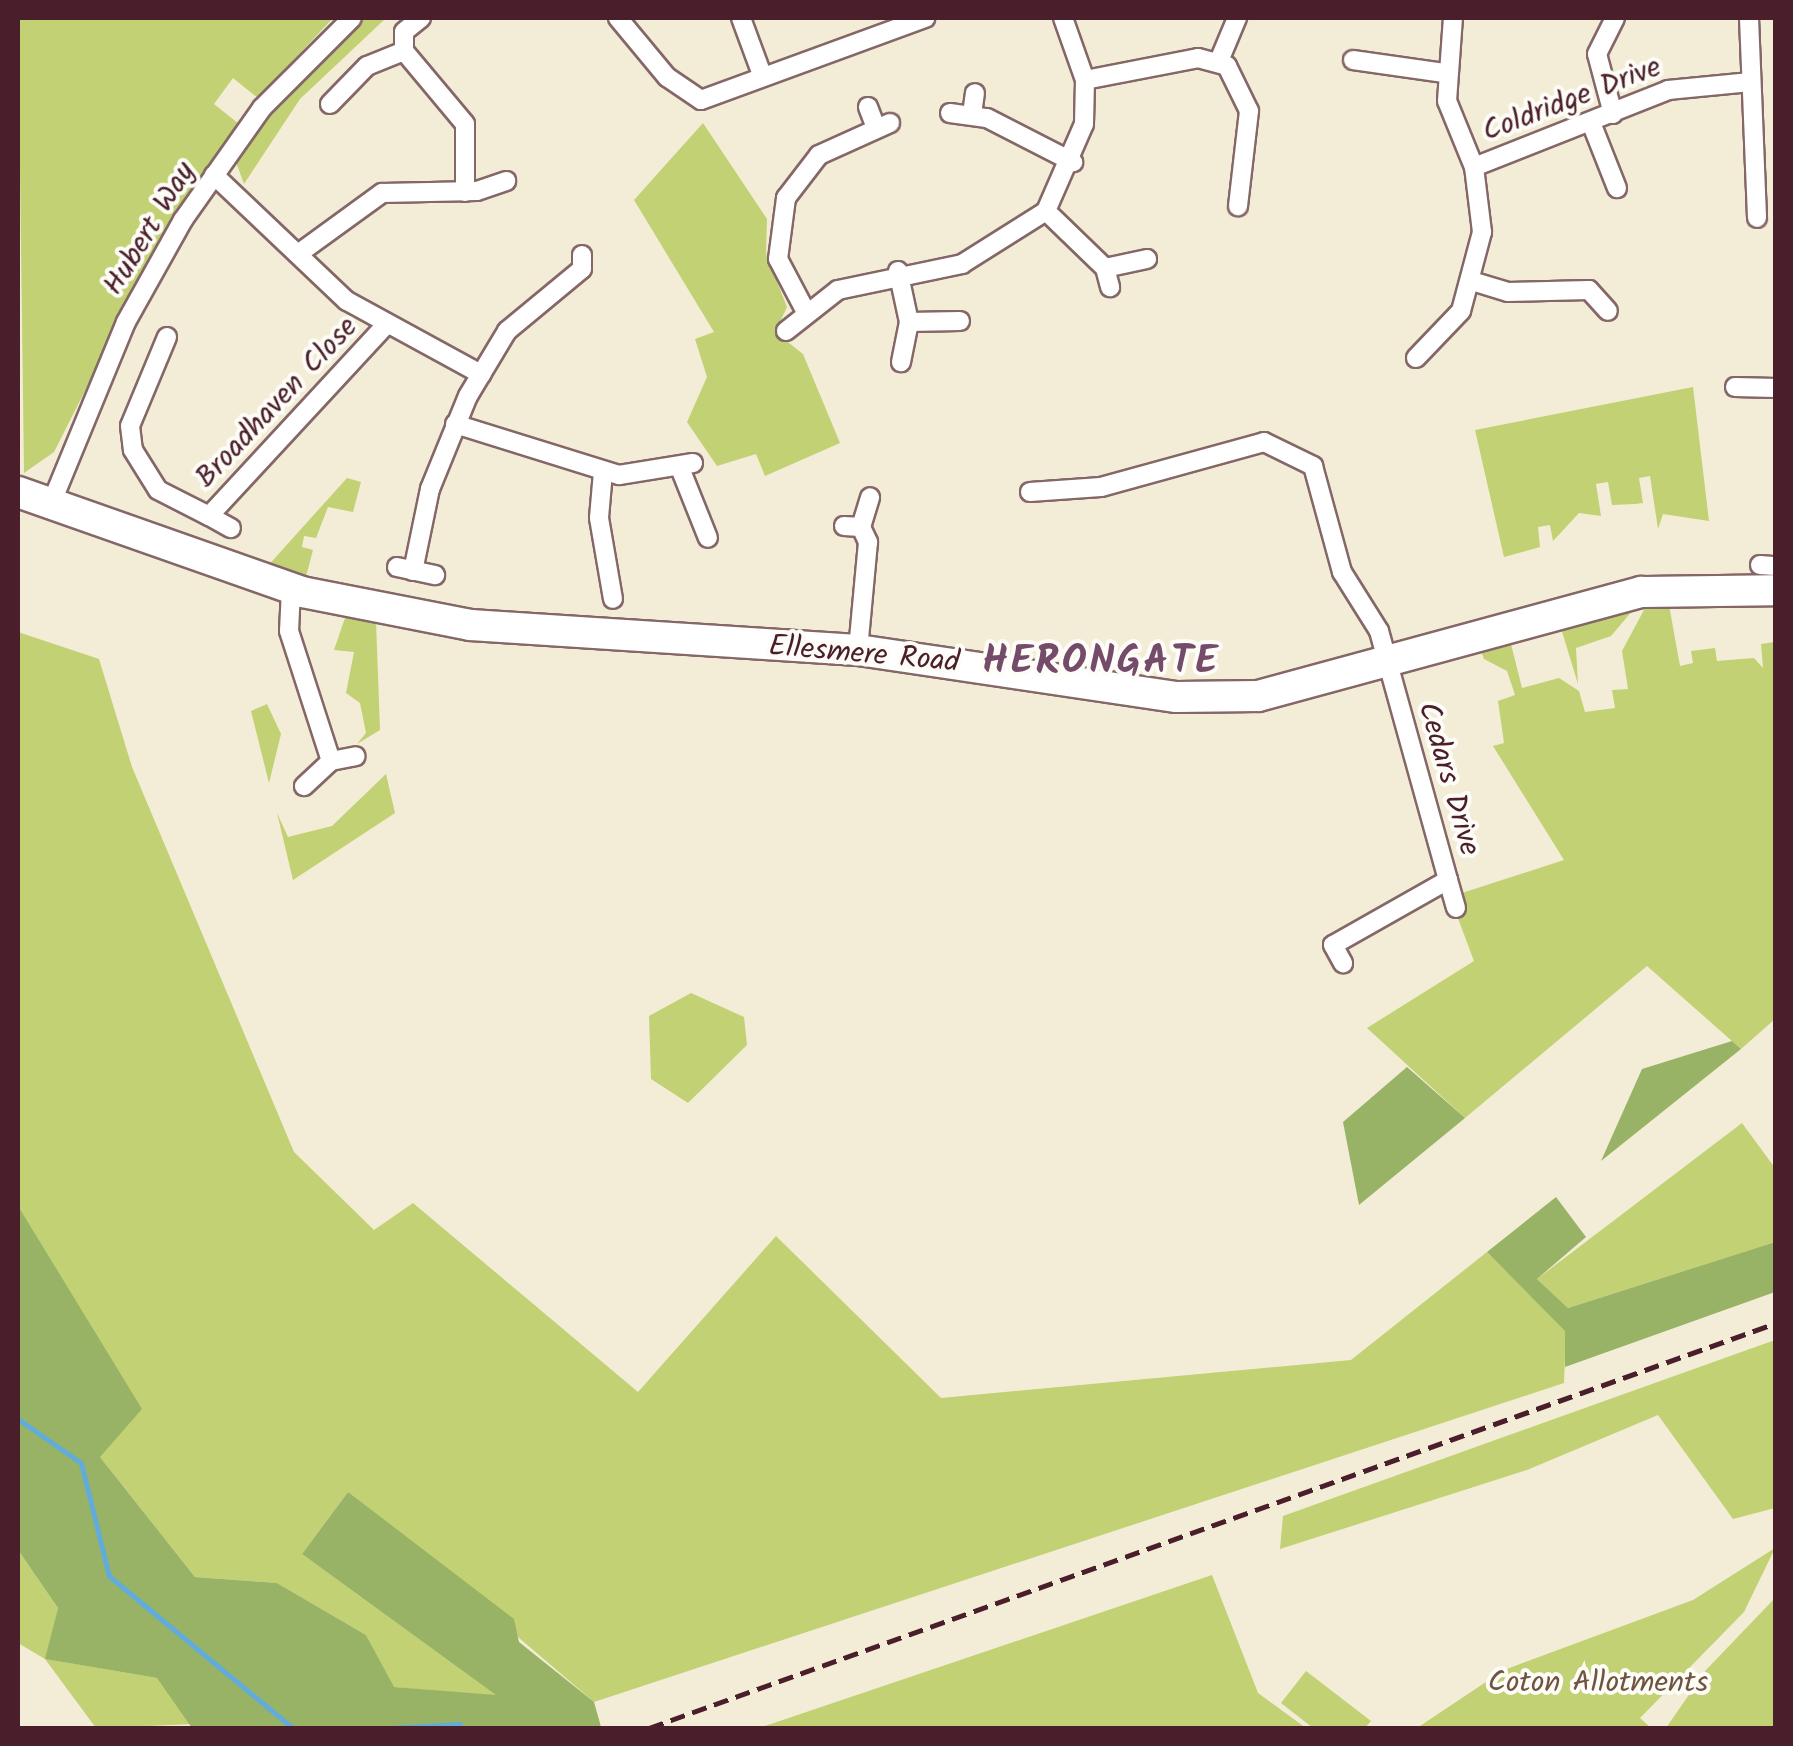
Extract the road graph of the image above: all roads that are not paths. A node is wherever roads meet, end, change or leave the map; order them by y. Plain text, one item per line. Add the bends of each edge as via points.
1 (352, 18) edge
2 (421, 18) edge
3 (618, 18) edge
4 (741, 18) edge
5 (925, 18) edge
6 (1064, 18) edge
7 (1237, 18) edge
8 (1453, 18) edge
9 (1749, 18) edge
10 (1620, 20) edge
11 (897, 22) edge
12 (404, 51) junction
13 (1363, 56) dead end
14 (1219, 61) junction
15 (761, 72) junction
16 (1444, 73) junction
17 (1084, 80) junction
18 (1751, 82) junction
19 (975, 93) dead end
20 (330, 104) dead end
21 (868, 106) dead end
22 (950, 113) dead end
23 (972, 114) junction
24 (1613, 114) junction
25 (1592, 125) junction
26 (1073, 162) junction
27 (1474, 167) junction
28 (214, 175) junction
29 (506, 181) dead end
30 (1617, 188) dead end
31 (465, 192) junction
32 (1238, 206) dead end
33 (1046, 211) junction
34 (1756, 218) dead end
35 (298, 254) junction
36 (582, 254) dead end
37 (1147, 259) dead end
38 (898, 271) junction
39 (1474, 282) junction
40 (1608, 311) dead end
41 (806, 312) junction
42 (960, 321) dead end
43 (909, 322) junction
44 (385, 326) junction
45 (786, 331) dead end
46 (167, 337) dead end
47 (1420, 347) dead end
48 (901, 362) dead end
49 (480, 374) junction
50 (1735, 388) dead end
51 (1776, 388) edge
52 (456, 424) junction
53 (603, 472) junction
54 (18, 492) edge
55 (1030, 492) dead end
56 (870, 497) dead end
57 (51, 504) junction
58 (209, 516) junction
59 (231, 528) dead end
60 (708, 538) dead end
61 (434, 574) dead end
62 (1770, 574) edge
63 (291, 589) junction
64 (605, 595) dead end
65 (858, 650) junction
66 (1386, 662) junction
67 (356, 756) dead end
68 (331, 761) junction
69 (304, 786) dead end
70 (1448, 880) junction
71 (1456, 908) dead end
72 (1343, 964) dead end

1 - 28 street, Hubert Way via 291,74
2 - 12 street via 404,32
3 - 15 street via 693,98 722,98
4 - 15 street
5 - 11 street
6 - 17 street
7 - 14 street
8 - 16 street
9 - 18 street
10 - 24 street via 1597,54
11 - 15 street
12 - 20 street via 366,66
12 - 31 street via 465,124
13 - 16 street
14 - 17 street
14 - 32 street via 1247,94
16 - 27 street
17 - 26 street
18 - 24 street, Coldridge Drive via 1688,85
18 - 34 street
19 - 23 street
21 - 41 street via 883,126 820,156 780,211 778,259
22 - 23 street
23 - 26 street
24 - 25 street, Coldridge Drive
25 - 27 street, Coldridge Drive
25 - 30 street
26 - 33 street
27 - 39 street via 1482,232
28 - 35 street
28 - 57 street, Hubert Way via 126,322
29 - 31 street
31 - 35 street via 369,198
33 - 37 street via 1108,278
33 - 38 street via 980,257
35 - 44 street
36 - 49 street via 582,268 530,306
38 - 41 street via 851,284
38 - 43 street
39 - 40 street via 1508,292 1601,288
39 - 47 street via 1452,327
41 - 45 street
42 - 43 street
43 - 48 street
44 - 49 street
44 - 58 street, Broadhaven Close
46 - 58 street, Broadhaven Close via 135,408 134,450 158,490
49 - 52 street
50 - 51 street
52 - 53 street
52 - 61 street via 405,569
53 - 60 street via 686,465
53 - 64 street
54 - 57 main road, Ellesmere Road
55 - 66 street, Cedars Drive via 1102,487 1264,442 1302,454 1342,572
56 - 65 street via 852,526 868,556
57 - 63 main road, Ellesmere Road
58 - 59 street, Broadhaven Close
62 - 66 main road, Ellesmere Road via 1642,592
63 - 65 main road, Ellesmere Road via 541,634
63 - 68 street via 289,630
65 - 66 main road, Ellesmere Road via 1224,699
66 - 70 street, Cedars Drive
67 - 68 street
68 - 69 street
70 - 71 street
70 - 72 street, Cedars Drive via 1329,937

